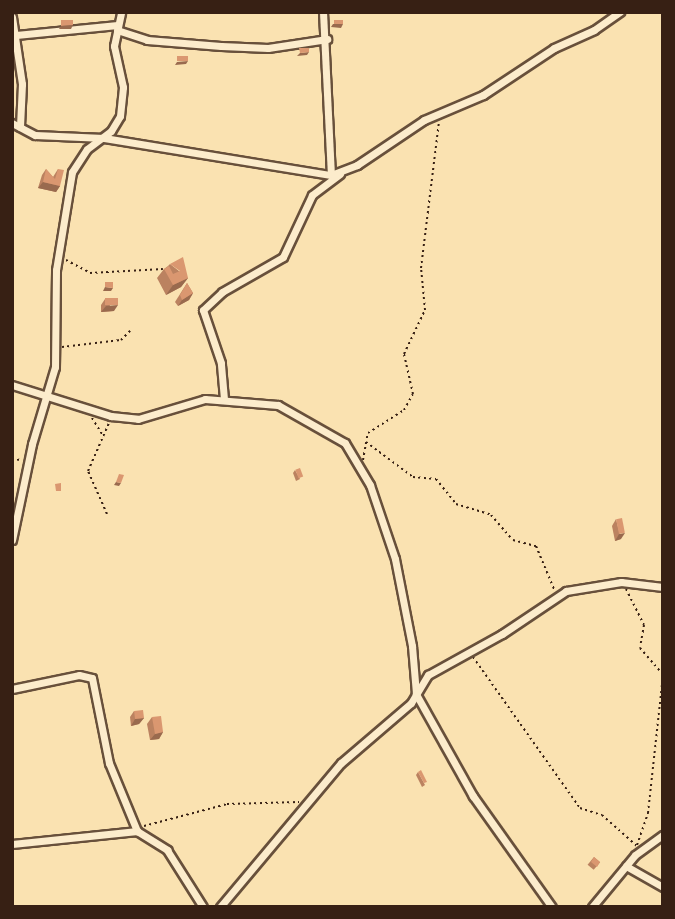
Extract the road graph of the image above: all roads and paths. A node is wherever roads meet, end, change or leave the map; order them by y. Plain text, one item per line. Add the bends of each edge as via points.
1 (121, 12) edge
2 (323, 12) edge
3 (620, 12) edge
4 (12, 17) edge
5 (117, 28) junction
6 (16, 35) junction
7 (327, 39) junction
8 (440, 114) junction
9 (12, 122) edge
10 (20, 127) junction
11 (104, 138) junction
12 (344, 171) junction
13 (331, 175) junction
14 (58, 254) junction
15 (163, 269) edge
16 (130, 331) dead end
17 (57, 347) junction
18 (12, 385) edge
19 (46, 397) junction
20 (224, 399) junction
21 (83, 407) junction
22 (111, 416) junction
23 (105, 438) junction
24 (365, 441) junction
25 (362, 466) junction
26 (12, 505) edge
27 (22, 506) junction
28 (107, 514) dead end
29 (12, 540) edge
30 (626, 582) junction
31 (663, 587) edge
32 (557, 595) junction
33 (468, 651) junction
34 (663, 675) edge
35 (12, 689) edge
36 (416, 694) junction
37 (310, 799) junction
38 (137, 829) junction
39 (663, 835) edge
40 (12, 844) edge
41 (639, 848) junction
42 (625, 866) junction
43 (663, 887) edge
44 (203, 907) edge
45 (220, 907) edge
46 (552, 907) edge
47 (592, 907) edge

1 - 5 street
2 - 7 street
3 - 8 street via 554,48 483,96
4 - 6 street
5 - 6 street
5 - 7 street via 147,40 221,46 268,48
5 - 11 street via 114,46 122,104 117,124
6 - 10 street via 22,84
7 - 13 street
8 - 12 street via 411,127
8 - 24 path via 421,268 425,310 404,354 413,394 408,407 368,433
9 - 10 street
10 - 11 street via 35,135
11 - 13 street
11 - 14 street via 87,149 72,172
12 - 13 street
12 - 20 street via 312,195 283,257 222,292 203,310 221,363
14 - 15 path via 90,273
14 - 17 street
16 - 17 path via 121,340
17 - 19 street
18 - 19 street
19 - 21 street
19 - 27 street via 32,444
20 - 22 street via 186,401 144,419
20 - 25 street via 289,410 345,443
21 - 22 street
21 - 23 path
22 - 23 path
23 - 28 path via 88,471
24 - 25 path
24 - 32 path via 413,477 436,478 456,504 491,515 513,540 536,547
25 - 36 street via 402,585
26 - 27 street
27 - 29 street
30 - 31 street
30 - 32 street via 595,584
30 - 34 path via 629,600 644,625 640,648
32 - 33 street via 518,624
33 - 36 street via 428,675
33 - 41 path via 580,808 602,815
34 - 41 path via 648,813
35 - 38 street via 79,675 92,678 109,763
36 - 37 street via 341,763
36 - 46 street via 472,796
37 - 38 path via 263,806 227,804
37 - 45 street
38 - 40 street
38 - 44 street via 167,850
39 - 41 street
41 - 42 street
42 - 43 street
42 - 47 street

